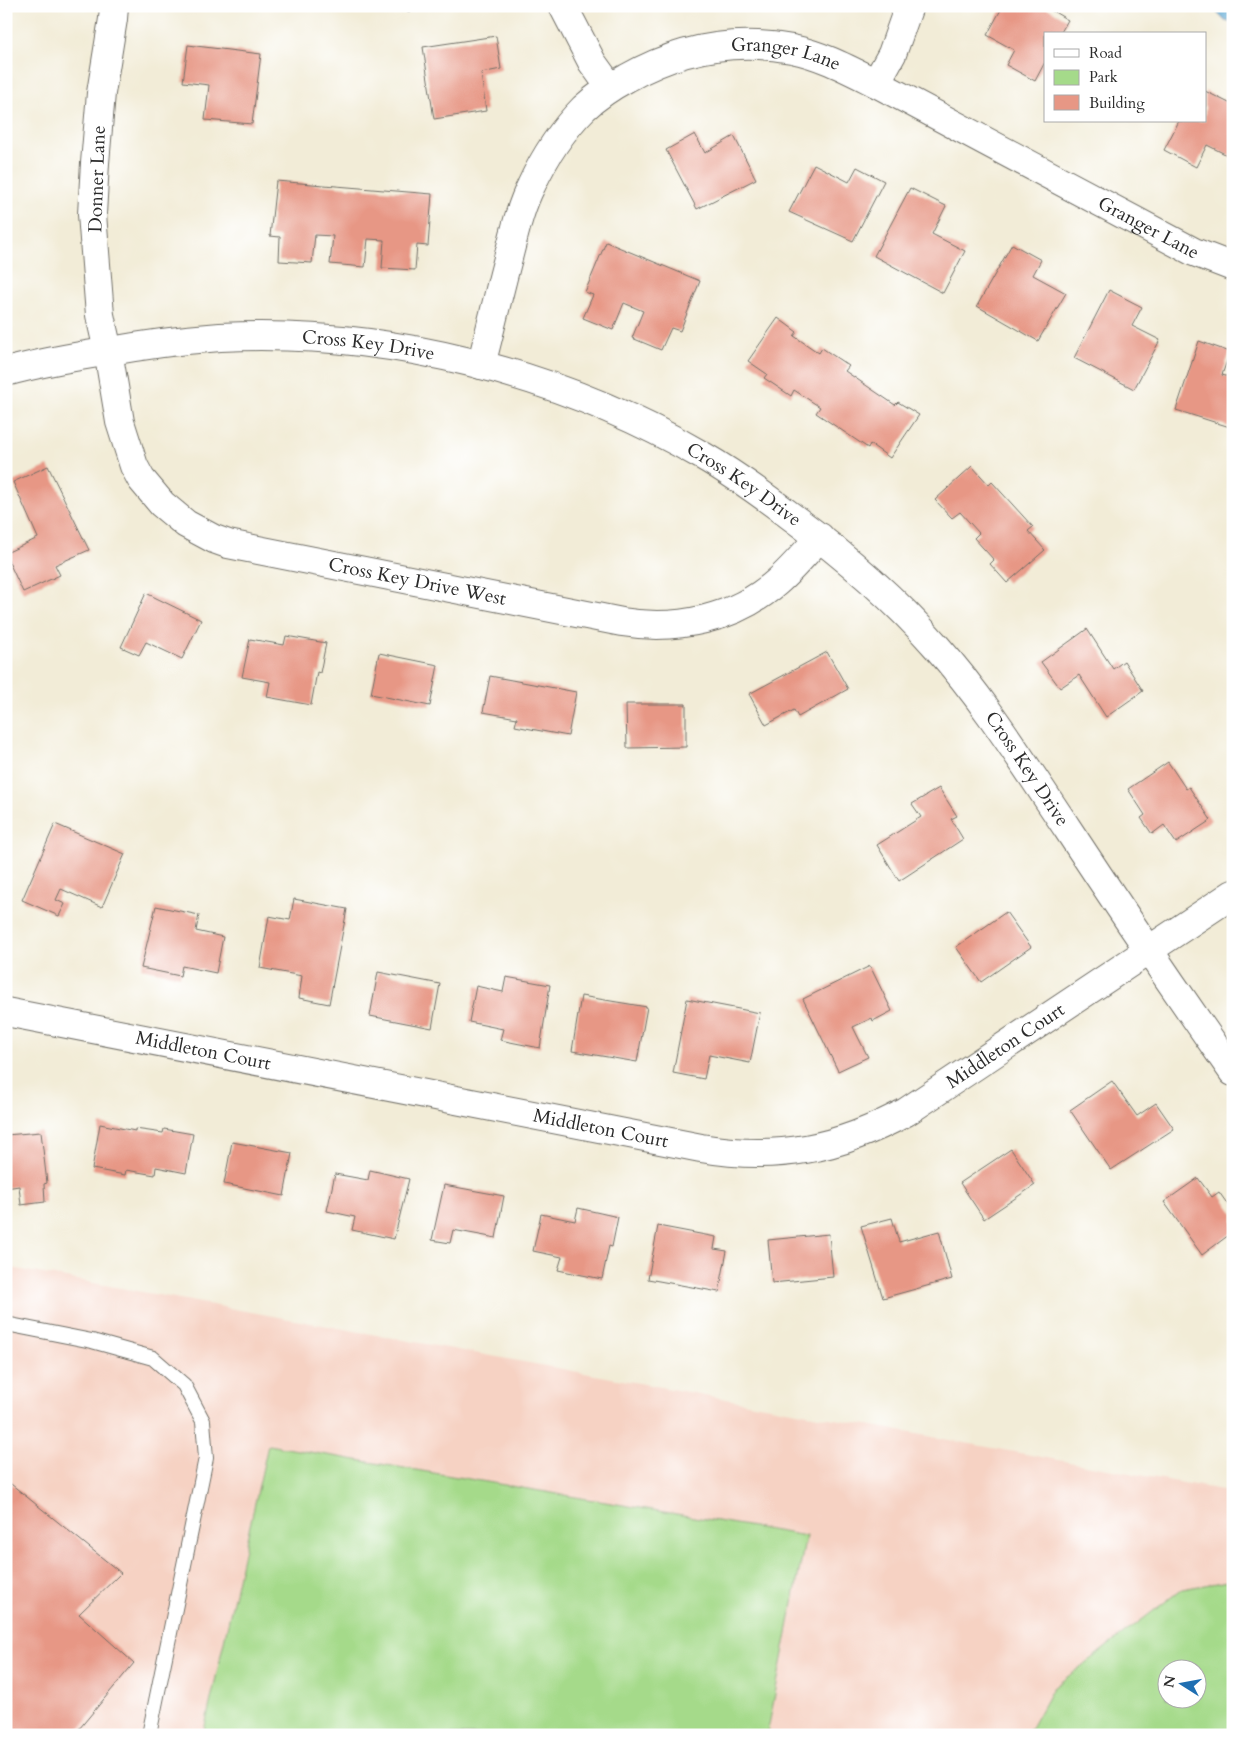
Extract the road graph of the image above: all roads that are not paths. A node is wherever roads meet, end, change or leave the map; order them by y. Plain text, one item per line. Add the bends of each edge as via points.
1 (114, 6) edge
2 (563, 6) edge
3 (909, 6) edge
4 (876, 82) junction
5 (610, 88) junction
6 (1233, 268) edge
7 (108, 351) junction
8 (481, 365) junction
9 (6, 372) edge
10 (820, 537) junction
11 (1233, 894) edge
12 (1148, 950) junction
13 (6, 1012) edge
14 (1233, 1072) edge
15 (6, 1324) edge
16 (149, 1735) edge

1 - 7 street, Donner Lane via 98,120 92,214 99,306
2 - 5 street via 592,62
3 - 4 street via 892,54
4 - 5 street, Granger Lane via 810,54 770,46 728,45 681,53
4 - 6 street, Granger Lane via 1194,252
5 - 8 street, Granger Lane via 584,108 554,144 531,186 519,216
7 - 8 street, Cross Key Drive via 222,337 299,337 422,351
7 - 9 street, Cross Key Drive
7 - 10 street, Cross Key Drive West via 120,422 141,480 173,515 228,544 654,626 705,620 750,601 783,576
8 - 10 street, Cross Key Drive via 573,394 644,425 714,462
10 - 12 street, Cross Key Drive via 881,589 978,694
11 - 12 street, Middleton Court
12 - 13 street, Middleton Court via 899,1116 846,1140 774,1153 733,1153 701,1148
12 - 14 street, Cross Key Drive
15 - 16 lane via 92,1341 153,1358 184,1385 203,1421 206,1458

